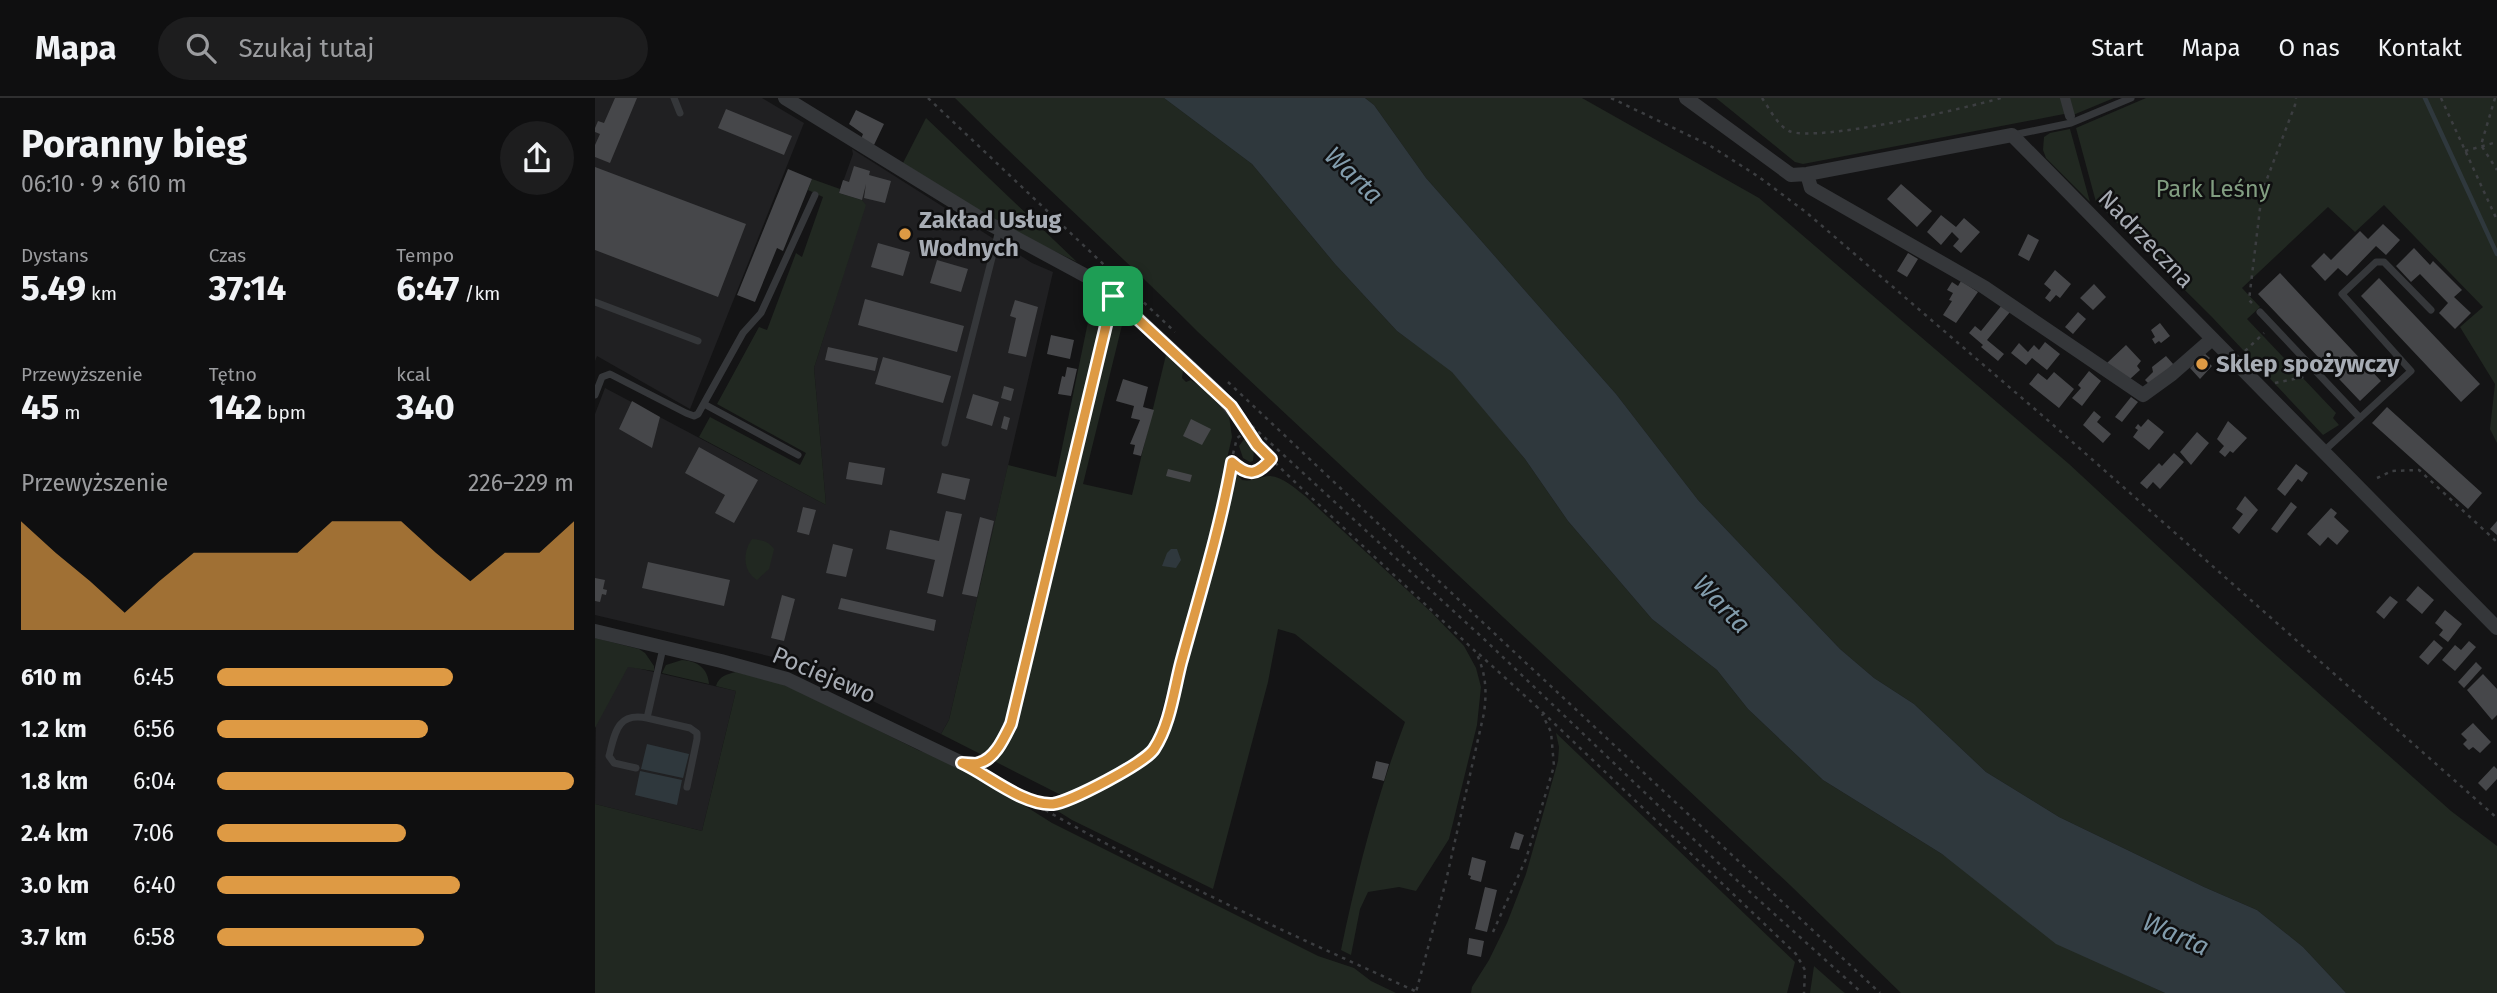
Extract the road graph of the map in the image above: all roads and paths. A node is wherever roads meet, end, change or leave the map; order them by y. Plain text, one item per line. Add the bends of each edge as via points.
1 (674, 98) edge
2 (785, 98) edge
3 (928, 98) edge
4 (1611, 98) edge
5 (1686, 98) edge
6 (1762, 98) edge
7 (2001, 98) edge
8 (2065, 98) edge
9 (2131, 98) edge
10 (2295, 98) edge
11 (2441, 98) edge
12 (2495, 98) edge
13 (680, 113) dead end
14 (2070, 116) dead end
15 (2012, 135) junction
16 (2497, 142) edge
17 (2481, 145) junction
18 (2466, 151) junction
19 (2497, 170) edge
20 (1807, 174) junction
21 (815, 195) dead end
22 (2497, 220) edge
23 (999, 230) junction
24 (1113, 296) junction
25 (595, 302) edge
26 (2431, 310) dead end
27 (2260, 312) joint
28 (1175, 332) dead end
29 (2264, 333) dead end
30 (2212, 339) junction
31 (698, 341) dead end
32 (2240, 356) dead end
33 (2304, 377) dead end
34 (1226, 380) dead end
35 (2269, 384) dead end
36 (595, 395) edge
37 (704, 404) junction
38 (2360, 418) junction
39 (1243, 425) junction
40 (946, 443) dead end
41 (2323, 452) junction
42 (798, 455) dead end
43 (1271, 459) junction
44 (1232, 462) junction
45 (2377, 478) dead end
46 (2497, 542) edge
47 (2497, 628) edge
48 (595, 631) edge
49 (663, 647) junction
50 (1476, 652) junction
51 (1536, 706) junction
52 (647, 718) junction
53 (988, 758) joint
54 (962, 763) junction
55 (636, 768) dead end
56 (687, 786) dead end
57 (1021, 797) junction
58 (2497, 818) edge
59 (1493, 932) dead end
60 (1417, 992) edge
61 (1804, 993) edge
62 (1863, 993) edge
63 (1880, 993) edge

1 - 13 lane
2 - 23 street
3 - 28 path
4 - 58 path via 1709,145 1804,211
5 - 20 street via 1791,175
6 - 7 path via 1784,128 1800,133 1853,128
8 - 14 street
9 - 15 lane via 2071,123
10 - 27 path via 2262,192 2249,300
11 - 18 path
12 - 17 path
15 - 20 street
15 - 30 street, Nadrzeczna
16 - 17 path
17 - 18 path
17 - 19 path
18 - 22 path
20 - 30 street via 1811,188 1984,287 2143,395
21 - 37 lane via 761,313 743,332
23 - 24 street via 1088,275
23 - 40 lane
24 - 39 street via 1217,392
24 - 53 lane via 1011,724
25 - 31 lane
26 - 38 lane via 2384,262 2376,262 2341,294 2411,371
27 - 38 lane
29 - 32 path
30 - 41 street, Nadrzeczna
33 - 35 path
34 - 63 path
36 - 37 lane via 602,377 610,374 694,416
37 - 42 lane
38 - 41 lane
39 - 43 path
39 - 44 path
39 - 62 path via 1256,429 1285,454 1730,874
41 - 47 street, Nadrzeczna
43 - 44 path via 1251,473
43 - 50 path
44 - 57 path via 1173,693 1153,751 1070,800 1051,804
45 - 46 path via 2392,471 2419,470
48 - 49 street, Pociejewo
49 - 52 lane
49 - 54 street, Pociejewo via 787,679
50 - 51 path
50 - 60 path via 1487,687 1484,713
51 - 59 path via 1551,732 1554,766 1526,859
51 - 61 path via 1796,954 1805,970
52 - 55 lane via 626,718 616,731 609,756 614,763
52 - 56 lane via 697,733
53 - 54 street
54 - 57 path
57 - 60 path via 1247,913

